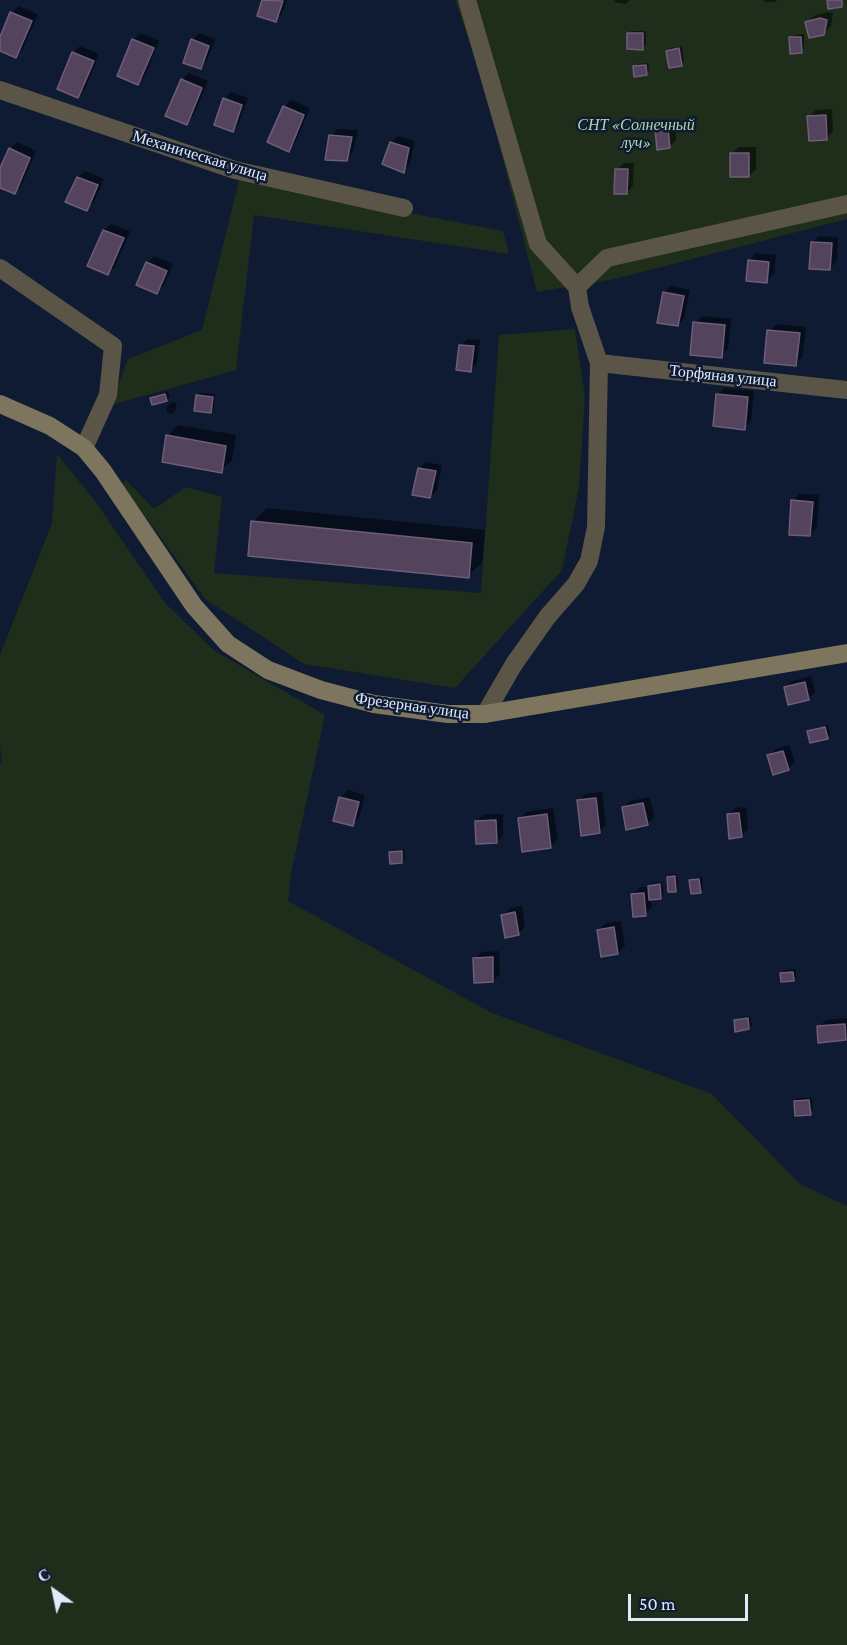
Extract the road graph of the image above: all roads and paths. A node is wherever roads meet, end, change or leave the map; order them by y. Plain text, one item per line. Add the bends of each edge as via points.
1 (467, 0) edge
2 (0, 90) edge
3 (847, 204) edge
4 (404, 208) dead end
5 (0, 268) edge
6 (577, 287) junction
7 (599, 363) junction
8 (847, 390) edge
9 (0, 404) edge
10 (84, 448) junction
11 (847, 654) edge
12 (485, 714) junction

1 - 6 street via 538,244
2 - 4 street, Механическая улица via 235,170
3 - 6 street via 607,258
5 - 10 street via 113,346 108,395
6 - 7 street
7 - 8 street, Торфяная улица
7 - 12 street via 596,527 590,561 514,664
9 - 10 street, Фрезерная улица via 50,426
10 - 12 street, Фрезерная улица via 194,606 228,644 268,670 321,690 374,704 448,714
11 - 12 street, Фрезерная улица

